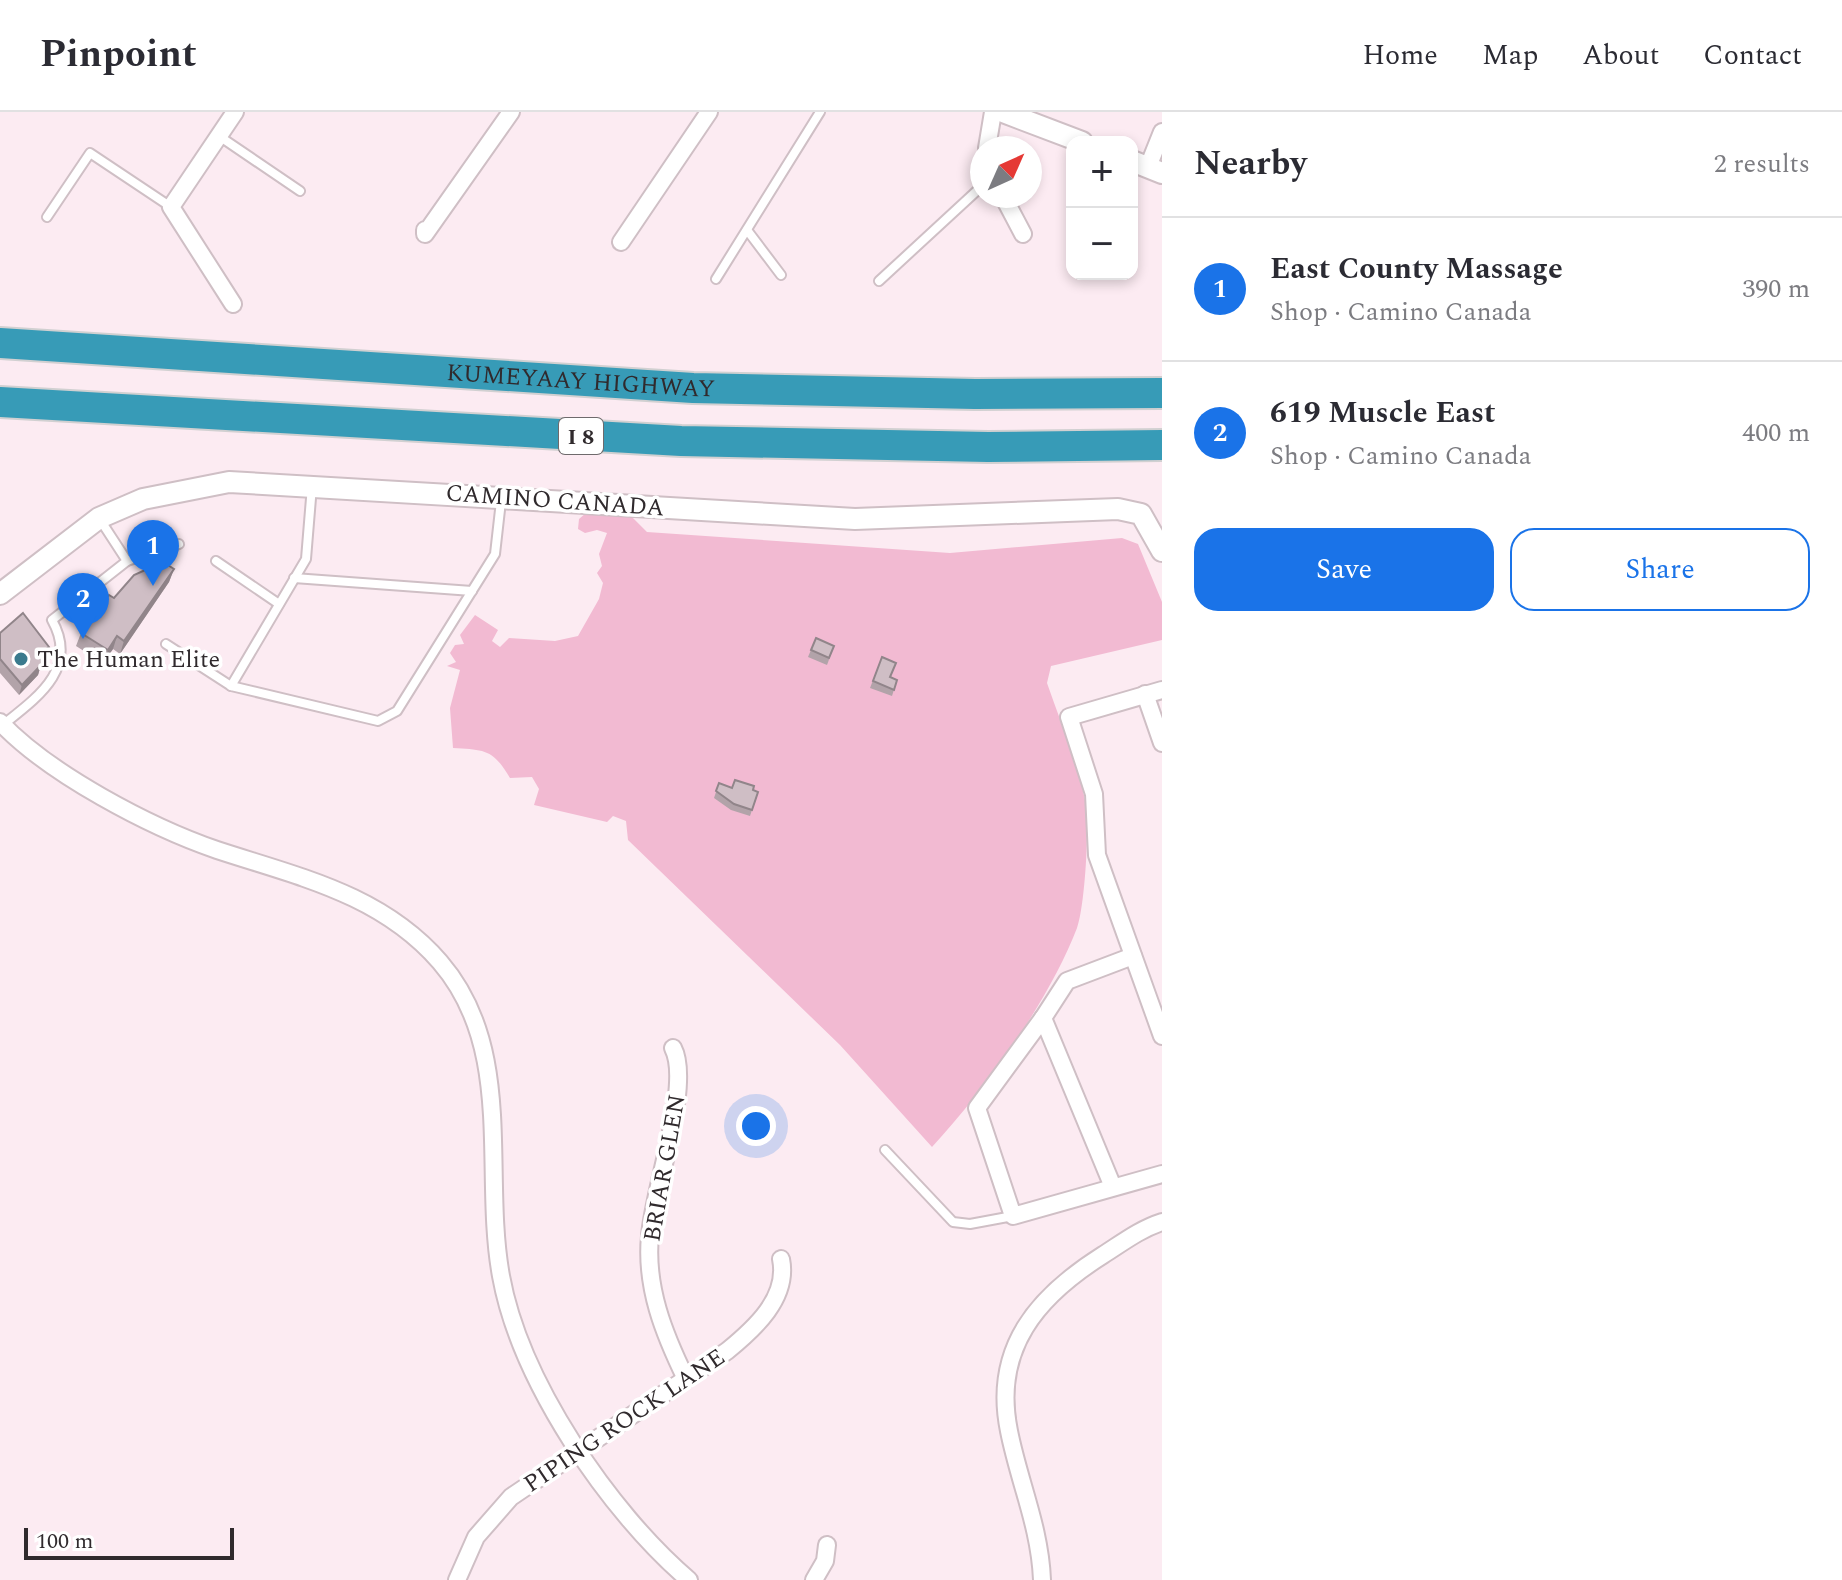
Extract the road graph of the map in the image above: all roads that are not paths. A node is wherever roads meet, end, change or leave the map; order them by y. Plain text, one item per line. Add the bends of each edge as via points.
1 (235, 112) edge
2 (511, 112) edge
3 (709, 112) edge
4 (820, 112) edge
5 (993, 112) edge
6 (1003, 112) edge
7 (1162, 132) edge
8 (219, 136) junction
9 (989, 136) edge
10 (1066, 136) edge
11 (1147, 167) edge
12 (300, 191) dead end
13 (970, 197) edge
14 (171, 207) junction
15 (1009, 208) edge
16 (47, 217) dead end
17 (425, 230) dead end
18 (747, 230) junction
19 (1023, 234) dead end
20 (621, 242) dead end
21 (781, 275) dead end
22 (716, 279) dead end
23 (879, 281) dead end
24 (233, 304) dead end
25 (0, 326) edge
26 (0, 343) edge
27 (77, 347) junction
28 (1162, 393) edge
29 (0, 402) edge
30 (1162, 445) edge
31 (313, 485) junction
32 (502, 496) junction
33 (99, 518) junction
34 (179, 544) dead end
35 (1162, 551) edge
36 (127, 561) junction
37 (216, 561) dead end
38 (294, 578) junction
39 (472, 591) junction
40 (0, 594) edge
41 (279, 604) junction
42 (166, 644) dead end
43 (231, 686) junction
44 (1154, 692) edge
45 (2, 723) edge
46 (1162, 743) edge
47 (1133, 956) junction
48 (1043, 1018) junction
49 (1162, 1036) edge
50 (673, 1048) dead end
51 (885, 1150) dead end
52 (1162, 1174) edge
53 (1113, 1187) junction
54 (1013, 1216) junction
55 (1162, 1222) edge
56 (781, 1259) dead end
57 (686, 1379) junction
58 (581, 1451) junction
59 (827, 1545) dead end
60 (457, 1580) edge
61 (689, 1580) edge
62 (814, 1580) edge
63 (1042, 1580) edge

1 - 8 street
2 - 17 street
3 - 20 street
4 - 18 lane
5 - 9 street
6 - 10 street
7 - 11 street
8 - 12 lane
8 - 14 street
13 - 23 lane
14 - 16 lane via 90,153
14 - 24 street
15 - 19 street
18 - 21 lane
18 - 22 lane
25 - 27 highway
26 - 27 highway, KUMEYAAY HIGHWAY
27 - 28 highway, KUMEYAAY HIGHWAY via 693,388
29 - 30 highway, I 8 via 681,441
31 - 32 street, CAMINO CANADA
31 - 33 street, CAMINO CANADA via 229,482 187,488
31 - 38 lane via 306,559
32 - 35 street, CAMINO CANADA via 855,519 1118,509 1141,514
32 - 39 lane via 495,554
33 - 36 lane
33 - 40 street, CAMINO CANADA
34 - 36 lane
36 - 45 lane via 52,620 60,635 56,669 40,695
37 - 41 lane
38 - 39 lane
38 - 41 lane
39 - 43 lane via 397,711 378,721
41 - 43 lane
42 - 43 lane
44 - 46 street
44 - 47 street via 1069,717 1094,794 1097,855
45 - 58 street via 59,768 146,821 365,901 406,927 442,964 471,1009 489,1073 496,1241 508,1308 533,1372
47 - 48 street via 1067,981
47 - 49 street
48 - 53 street
48 - 54 street via 977,1108
50 - 57 street, BRIAR GLEN via 680,1074 649,1249 659,1316
51 - 54 lane via 953,1222
52 - 53 street
53 - 54 street
55 - 63 street via 1061,1283 1040,1304 1015,1348 1007,1413 1034,1514
56 - 57 street, PIPING ROCK LANE via 780,1289 764,1315 740,1341
57 - 58 street, PIPING ROCK LANE
58 - 60 street, PIPING ROCK LANE via 498,1509 476,1537
58 - 61 street via 628,1519
59 - 62 street

